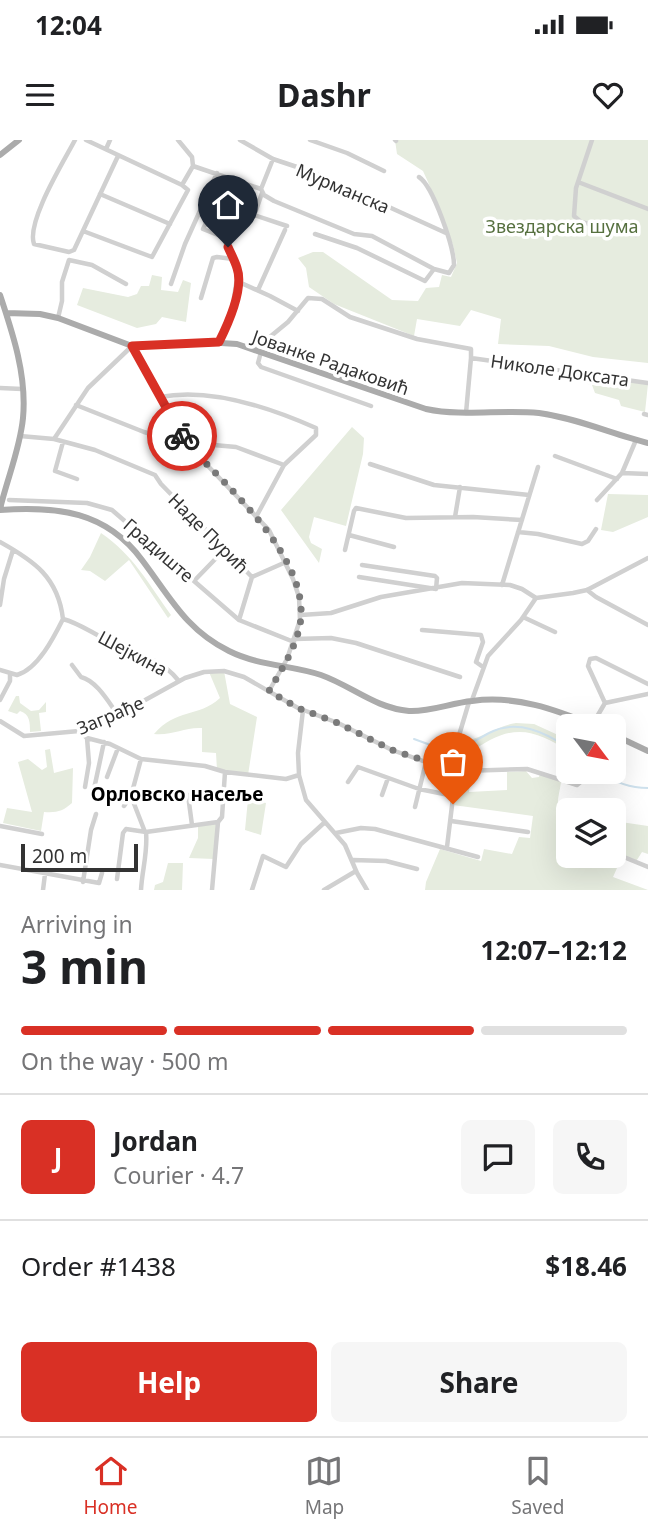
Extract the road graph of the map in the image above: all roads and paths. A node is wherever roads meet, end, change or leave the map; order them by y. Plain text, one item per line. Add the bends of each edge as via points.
1 (19, 140) edge
2 (75, 140) edge
3 (86, 140) edge
4 (110, 140) edge
5 (177, 140) edge
6 (240, 140) edge
7 (310, 140) edge
8 (592, 140) edge
9 (106, 149) junction
10 (0, 155) edge
11 (118, 156) junction
12 (272, 159) junction
13 (193, 166) junction
14 (384, 171) dead end
15 (217, 173) junction
16 (419, 177) dead end
17 (578, 182) junction
18 (182, 185) junction
19 (262, 191) junction
20 (100, 194) junction
21 (206, 199) junction
22 (216, 203) junction
23 (648, 209) edge
24 (254, 216) junction
25 (170, 224) junction
26 (83, 230) junction
27 (315, 233) dead end
28 (446, 233) junction
29 (354, 234) junction
30 (636, 235) dead end
31 (347, 245) junction
32 (234, 260) junction
33 (434, 269) junction
34 (238, 282) junction
35 (126, 284) dead end
36 (171, 284) dead end
37 (258, 290) junction
38 (0, 295) edge
39 (201, 298) dead end
40 (298, 311) junction
41 (3, 313) edge
42 (58, 318) junction
43 (219, 342) junction
44 (132, 346) junction
45 (257, 351) junction
46 (471, 358) junction
47 (311, 370) junction
48 (307, 383) junction
49 (648, 383) edge
50 (0, 388) edge
51 (22, 389) junction
52 (160, 397) junction
53 (76, 405) junction
54 (371, 406) dead end
55 (466, 413) junction
56 (20, 436) junction
57 (54, 439) junction
58 (636, 440) junction
59 (63, 442) junction
60 (186, 443) junction
61 (648, 443) edge
62 (555, 456) dead end
63 (370, 464) dead end
64 (285, 465) junction
65 (538, 467) dead end
66 (622, 474) junction
67 (648, 474) edge
68 (617, 478) junction
69 (77, 479) dead end
70 (460, 487) junction
71 (529, 495) junction
72 (9, 500) dead end
73 (597, 500) dead end
74 (0, 509) edge
75 (256, 517) junction
76 (454, 517) junction
77 (522, 520) junction
78 (596, 529) dead end
79 (518, 533) junction
80 (349, 535) junction
81 (0, 542) edge
82 (394, 547) dead end
83 (225, 549) junction
84 (13, 550) junction
85 (345, 550) dead end
86 (648, 558) edge
87 (286, 562) junction
88 (362, 565) dead end
89 (252, 577) junction
90 (359, 577) dead end
91 (194, 581) junction
92 (502, 585) junction
93 (436, 589) junction
94 (587, 590) junction
95 (536, 598) junction
96 (0, 605) edge
97 (301, 615) junction
98 (523, 617) junction
99 (63, 619) junction
100 (239, 620) junction
101 (647, 623) edge
102 (422, 630) dead end
103 (555, 632) dead end
104 (294, 641) junction
105 (72, 665) dead end
106 (283, 667) junction
107 (483, 667) junction
108 (0, 670) edge
109 (9, 674) junction
110 (460, 677) dead end
111 (178, 680) junction
112 (648, 684) edge
113 (269, 691) junction
114 (648, 694) edge
115 (0, 699) edge
116 (471, 701) junction
117 (604, 703) junction
118 (303, 710) junction
119 (561, 714) edge
120 (599, 714) edge
121 (118, 715) junction
122 (0, 721) edge
123 (79, 731) junction
124 (87, 738) junction
125 (626, 741) edge
126 (104, 742) junction
127 (118, 748) junction
128 (648, 751) edge
129 (141, 759) junction
130 (426, 762) junction
131 (454, 770) junction
132 (225, 772) junction
133 (299, 775) junction
134 (107, 777) dead end
135 (388, 778) junction
136 (556, 778) edge
137 (348, 782) dead end
138 (85, 787) dead end
139 (94, 789) dead end
140 (419, 789) junction
141 (188, 794) dead end
142 (382, 795) dead end
143 (449, 795) dead end
144 (131, 796) junction
145 (124, 806) dead end
146 (415, 807) dead end
147 (96, 814) dead end
148 (451, 821) junction
149 (218, 822) junction
150 (325, 822) junction
151 (0, 825) edge
152 (192, 825) junction
153 (146, 832) junction
154 (528, 832) dead end
155 (337, 833) junction
156 (42, 834) dead end
157 (447, 847) junction
158 (478, 857) dead end
159 (626, 858) edge
160 (353, 860) junction
161 (0, 865) edge
162 (648, 867) edge
163 (417, 869) dead end
164 (356, 871) junction
165 (102, 873) dead end
166 (46, 874) junction
167 (117, 879) dead end
168 (83, 882) junction
169 (43, 890) edge
170 (141, 890) edge
171 (212, 890) edge
172 (252, 890) edge
173 (324, 890) edge
174 (367, 890) edge

1 - 10 main road
2 - 26 street via 41,206 32,240 72,252
3 - 9 street
4 - 9 street
5 - 13 street via 192,157
6 - 12 street, Мурманска
7 - 14 street
8 - 17 street
9 - 11 street
11 - 18 street
11 - 20 street
12 - 19 street
12 - 28 street, Мурманска via 312,172
13 - 15 street
13 - 18 street
15 - 19 street
15 - 21 street
16 - 28 street
17 - 23 street
17 - 30 street via 575,219
18 - 25 street via 188,189
19 - 24 street
19 - 29 street via 274,201
20 - 25 street
20 - 26 street
21 - 22 street
21 - 36 street
22 - 24 street
22 - 32 street via 203,229 223,237
24 - 37 street via 286,228
25 - 26 street via 150,257
27 - 31 street
28 - 33 street via 453,267 448,273
29 - 31 street
29 - 33 street via 372,236
31 - 33 street via 424,280
32 - 34 street
32 - 39 street via 214,257
34 - 37 street
34 - 43 street via 231,316
35 - 42 street via 92,265 69,260
37 - 40 street
38 - 41 main road
40 - 45 street, Николе Доксата
40 - 46 street, Николе Доксата via 309,297 318,298 350,317 417,339 471,349
41 - 42 main road, Јованке Радаковић
41 - 51 main road via 16,341
42 - 44 main road, Јованке Радаковић
43 - 44 main road, Јованке Радаковић
43 - 45 main road, Јованке Радаковић
44 - 52 street
44 - 53 street
45 - 47 main road, Јованке Радаковић
45 - 48 street via 261,367
46 - 49 street, Николе Доксата
46 - 55 street, Николе Доксата
47 - 48 street
47 - 55 main road, Јованке Радаковић via 417,407
48 - 54 street
50 - 51 street
51 - 56 main road
52 - 60 street
52 - 64 street via 232,399 315,427 316,435
53 - 57 street
53 - 60 street
55 - 58 main road, Јованке Радаковић via 543,414
56 - 57 street, Наде Пурић
56 - 74 main road
57 - 59 street, Наде Пурић
58 - 61 main road, Јованке Радаковић
58 - 66 street
59 - 69 street via 55,471
59 - 83 street, Наде Пурић via 101,452 153,475
60 - 64 street via 236,447
60 - 75 street
62 - 68 street
63 - 70 street via 425,483
64 - 75 street
65 - 71 street
66 - 67 street
66 - 68 street
68 - 73 street
70 - 71 street
70 - 76 street
71 - 77 street
72 - 91 street, Градиште via 107,508
74 - 106 main road via 61,509 96,521 130,546 176,610 198,631 238,655
75 - 87 street via 271,533
76 - 77 street
76 - 80 street via 406,518 356,508
77 - 79 street
78 - 79 street via 582,544
79 - 92 street
80 - 82 street
80 - 85 street
81 - 84 street
83 - 89 street, Наде Пурић
83 - 91 street
84 - 96 street
84 - 99 street via 45,572
86 - 94 street
87 - 89 street
87 - 97 street
88 - 93 street via 435,576
89 - 100 street
90 - 93 street
91 - 100 street, Градиште
92 - 93 street via 462,583
92 - 95 street
93 - 97 street via 381,597 331,613
94 - 95 street
94 - 101 street
95 - 98 street
97 - 104 street
98 - 103 street
98 - 107 street
99 - 109 street via 29,668 19,675
99 - 111 street, Шејкина via 153,662
100 - 104 street, Градиште
102 - 107 street via 481,635 476,662
104 - 106 street
104 - 110 street, Градиште via 331,638 356,643
105 - 121 street via 99,689
106 - 113 street
106 - 116 main road via 325,676 394,709 416,711
107 - 116 street
108 - 109 street
109 - 115 street
111 - 113 street, Шејкина via 224,671
111 - 121 street, Заграђе
112 - 117 street via 590,659 588,666
113 - 118 street, Шејкина
114 - 117 street
116 - 119 main road via 530,703
116 - 131 street
117 - 120 street
118 - 130 street, Шејкина
118 - 133 street
121 - 123 street, Заграђе
122 - 123 street, Заграђе via 24,736
123 - 124 street
124 - 126 street
124 - 138 street
125 - 128 main road
126 - 127 street
126 - 139 street
127 - 129 street
127 - 134 street
129 - 132 street
129 - 144 street
130 - 131 street, Шејкина
130 - 140 street
131 - 136 street, Шејкина via 527,769
131 - 148 street
132 - 133 street via 286,779
132 - 149 street
133 - 150 street via 307,802
135 - 137 street via 358,767
135 - 140 street
135 - 142 street
140 - 143 street
140 - 146 street
141 - 152 street
144 - 145 street
144 - 153 street
147 - 168 street
148 - 154 street
148 - 157 street
149 - 152 street
149 - 171 street
150 - 155 street
150 - 172 street via 286,867 263,856
151 - 156 street
152 - 153 street
153 - 167 street via 124,831
153 - 170 street
155 - 157 street via 369,828
155 - 160 street
157 - 158 street
159 - 162 street
160 - 163 street via 386,861
160 - 164 street
161 - 166 street
164 - 173 street
164 - 174 street
165 - 168 street via 100,884
166 - 168 street
166 - 169 street

